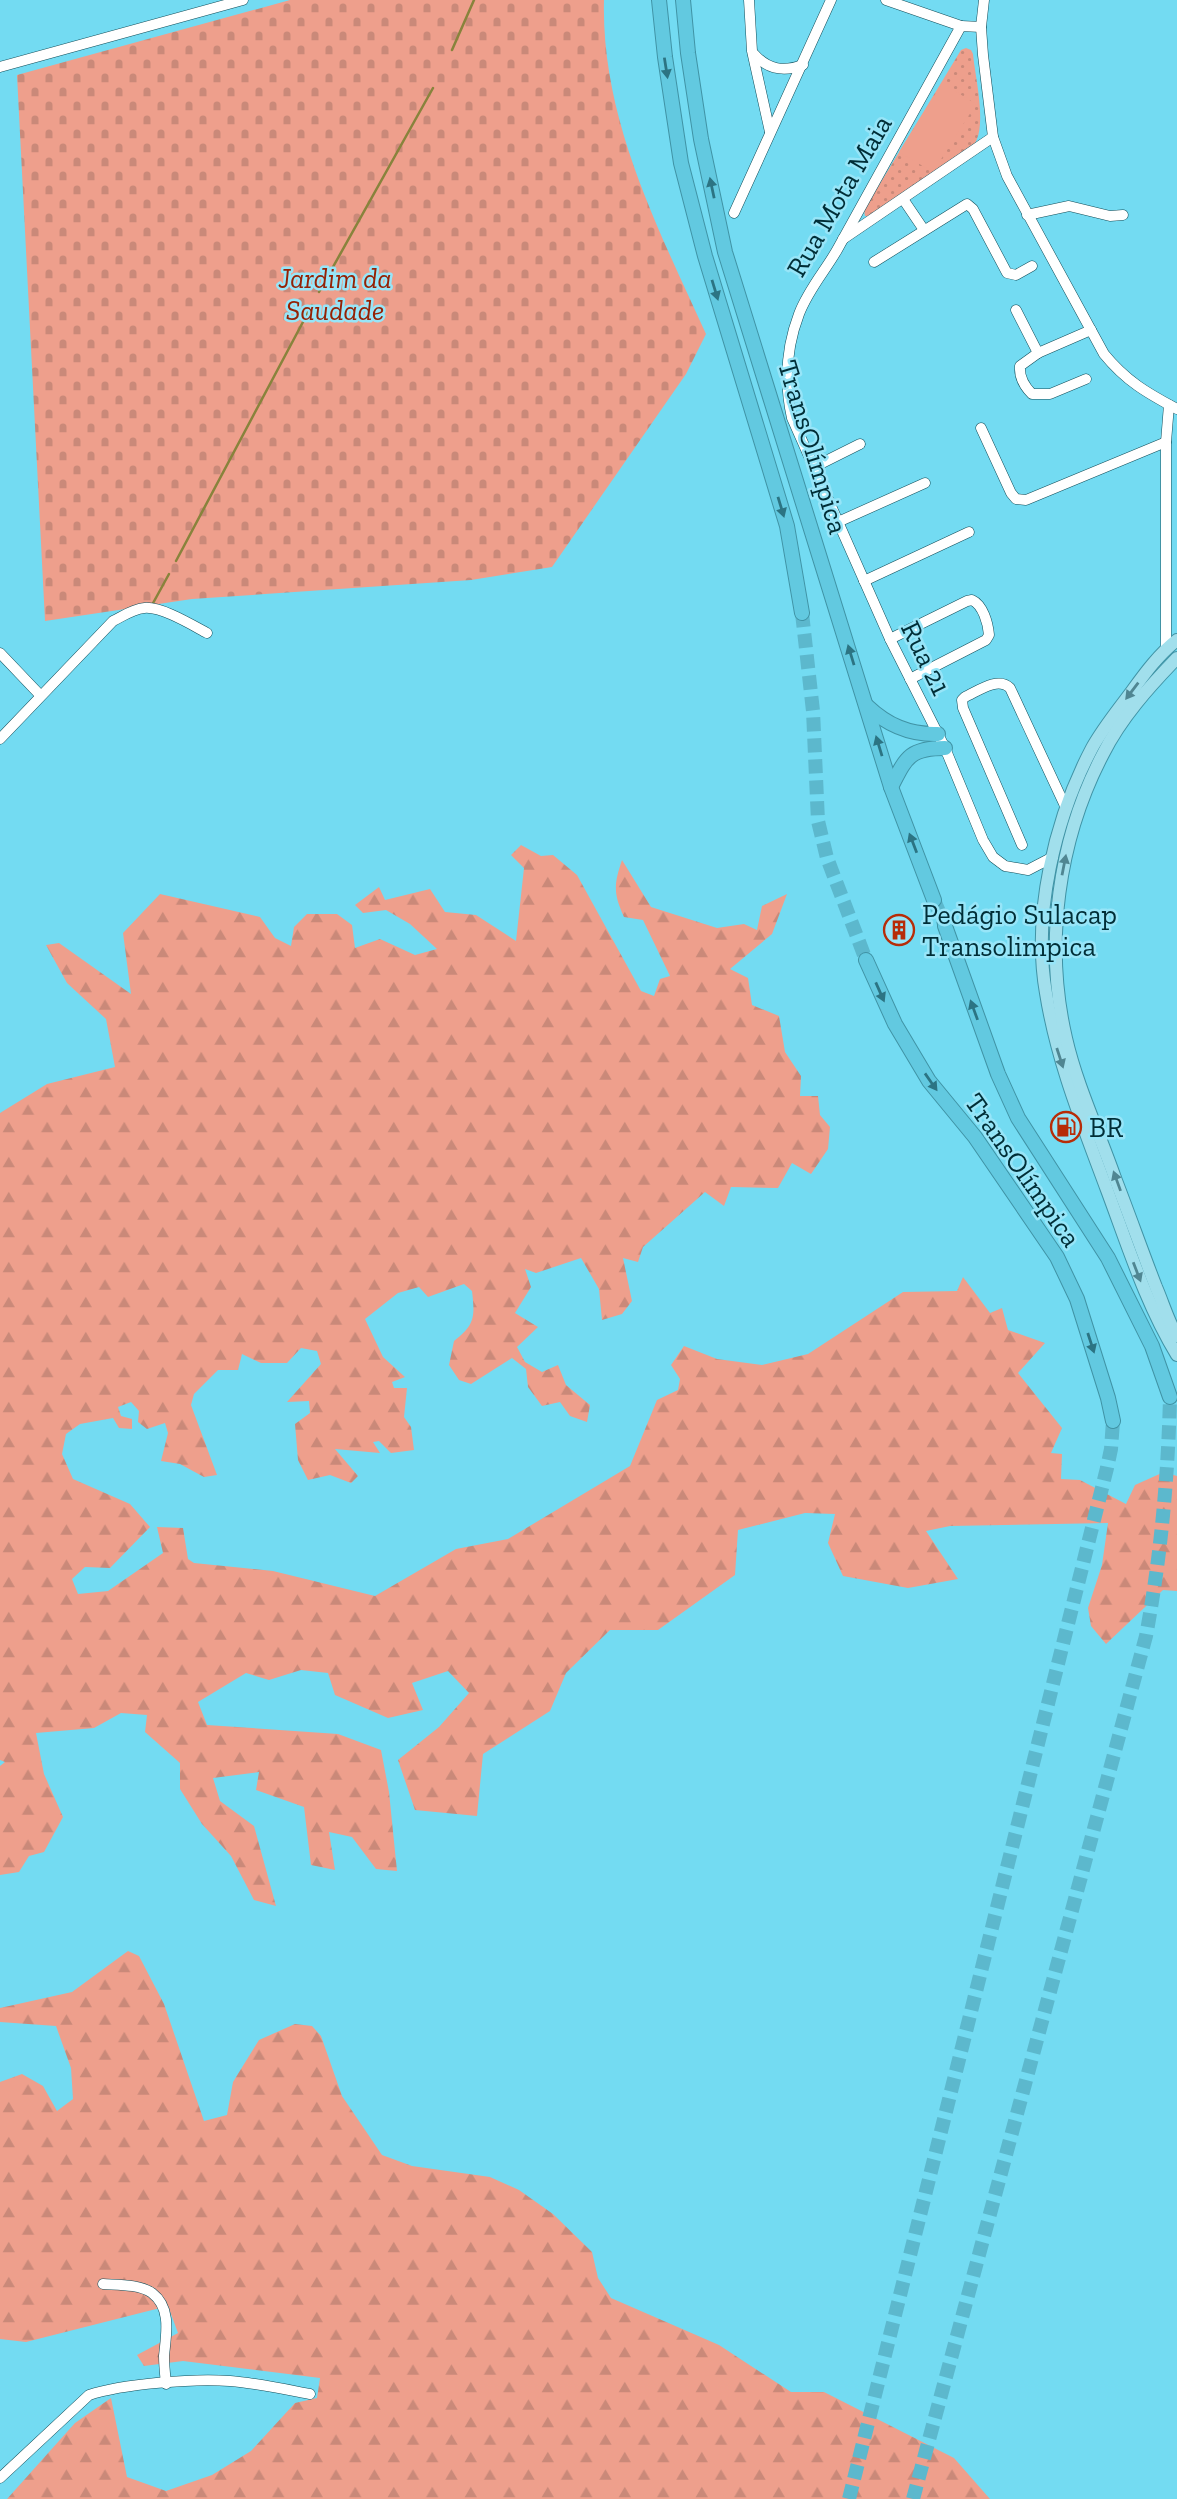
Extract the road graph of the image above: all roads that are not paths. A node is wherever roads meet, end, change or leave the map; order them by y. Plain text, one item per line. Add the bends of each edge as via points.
1 (243, 0) edge
2 (659, 0) edge
3 (683, 0) edge
4 (749, 0) edge
5 (831, 0) edge
6 (886, 0) edge
7 (984, 0) edge
8 (961, 26) junction
9 (981, 27) junction
10 (752, 51) junction
11 (803, 65) junction
12 (0, 66) edge
13 (770, 132) junction
14 (993, 137) junction
15 (903, 199) junction
16 (734, 213) dead end
17 (1027, 215) junction
18 (1123, 215) dead end
19 (924, 230) junction
20 (841, 241) junction
21 (874, 262) dead end
22 (1032, 266) dead end
23 (1016, 310) dead end
24 (1091, 330) junction
25 (1038, 353) junction
26 (1086, 379) dead end
27 (1173, 407) edge
28 (792, 418) joint
29 (981, 428) dead end
30 (1166, 442) junction
31 (860, 444) dead end
32 (814, 467) junction
33 (925, 483) dead end
34 (838, 522) junction
35 (969, 533) dead end
36 (864, 581) junction
37 (802, 612) tunnel mouth
38 (207, 633) dead end
39 (890, 639) junction
40 (1177, 640) edge
41 (1166, 649) junction
42 (0, 653) edge
43 (1177, 658) edge
44 (910, 679) junction
45 (40, 695) junction
46 (866, 705) junction
47 (938, 734) junction
48 (0, 739) edge
49 (945, 748) junction
50 (891, 787) junction
51 (1066, 808) junction
52 (1022, 845) dead end
53 (1053, 858) junction
54 (934, 900) tunnel mouth
55 (945, 926) tunnel mouth
56 (866, 960) tunnel mouth
57 (1177, 1336) edge
58 (1177, 1355) edge
59 (1170, 1397) dead end
60 (1113, 1421) tunnel mouth
61 (103, 2284) dead end
62 (166, 2384) junction
63 (310, 2394) dead end
64 (0, 2478) edge

1 - 12 street
2 -> 37 highway, TransOlímpica via 681,163 787,526
46 -> 3 highway, TransOlímpica via 725,252 701,139
4 - 10 street
5 - 11 street
6 - 8 street
7 - 9 street
8 - 9 street
8 - 20 street, Rua Mota Maia
9 - 14 street
10 - 11 street via 774,68 789,70
10 - 13 street
11 - 13 street
13 - 16 street
14 - 15 street
14 - 17 street
15 - 19 street
15 - 20 street
17 - 18 street via 1069,206
17 - 24 street
19 - 21 street
19 - 22 street via 971,205 1007,273 1016,275
20 - 28 street, Rua Mota Maia via 807,296 793,333 786,365
23 - 25 street
24 - 25 street
24 - 27 street via 1117,371
25 - 26 street via 1020,366 1032,394 1050,394
27 - 30 street
28 - 32 street, Rua 21
29 - 30 street via 1011,493 1020,500
30 - 41 street
31 - 32 street
32 - 34 street, Rua 21
33 - 34 street
34 - 36 street, Rua 21
35 - 36 street
36 - 39 street, Rua 21
38 - 45 street via 163,612 147,608 131,612 113,621
39 - 44 street, Rua 21
39 - 44 street via 967,601 979,604 989,627 986,639
40 - 41 main road
41 -> 51 main road via 1093,746
42 - 45 street
57 -> 43 main road via 1079,1077 1066,1038 1057,982 1057,913 1064,862 1086,791 1123,723
44 - 47 street, Rua 21
45 - 48 street
46 - 47 highway via 892,726
50 -> 46 highway, TransOlímpica
47 - 49 street, Rua 21
49 - 50 highway via 911,753
49 - 53 street, Rua 21 via 993,857 1005,866 1028,870
54 -> 50 highway, TransOlímpica
51 - 52 street via 1006,683 965,696 963,708
51 - 53 main road
53 -> 58 main road via 1042,926 1045,991 1056,1045 1138,1274
59 -> 55 highway, TransOlímpica via 1152,1346 1108,1258 1018,1118
56 -> 60 highway, TransOlímpica via 895,1024 929,1082 975,1137 1057,1256 1077,1299
61 - 62 street via 136,2287 152,2293 161,2305 167,2322
62 - 63 street via 230,2381
62 - 64 street via 106,2389 89,2395

